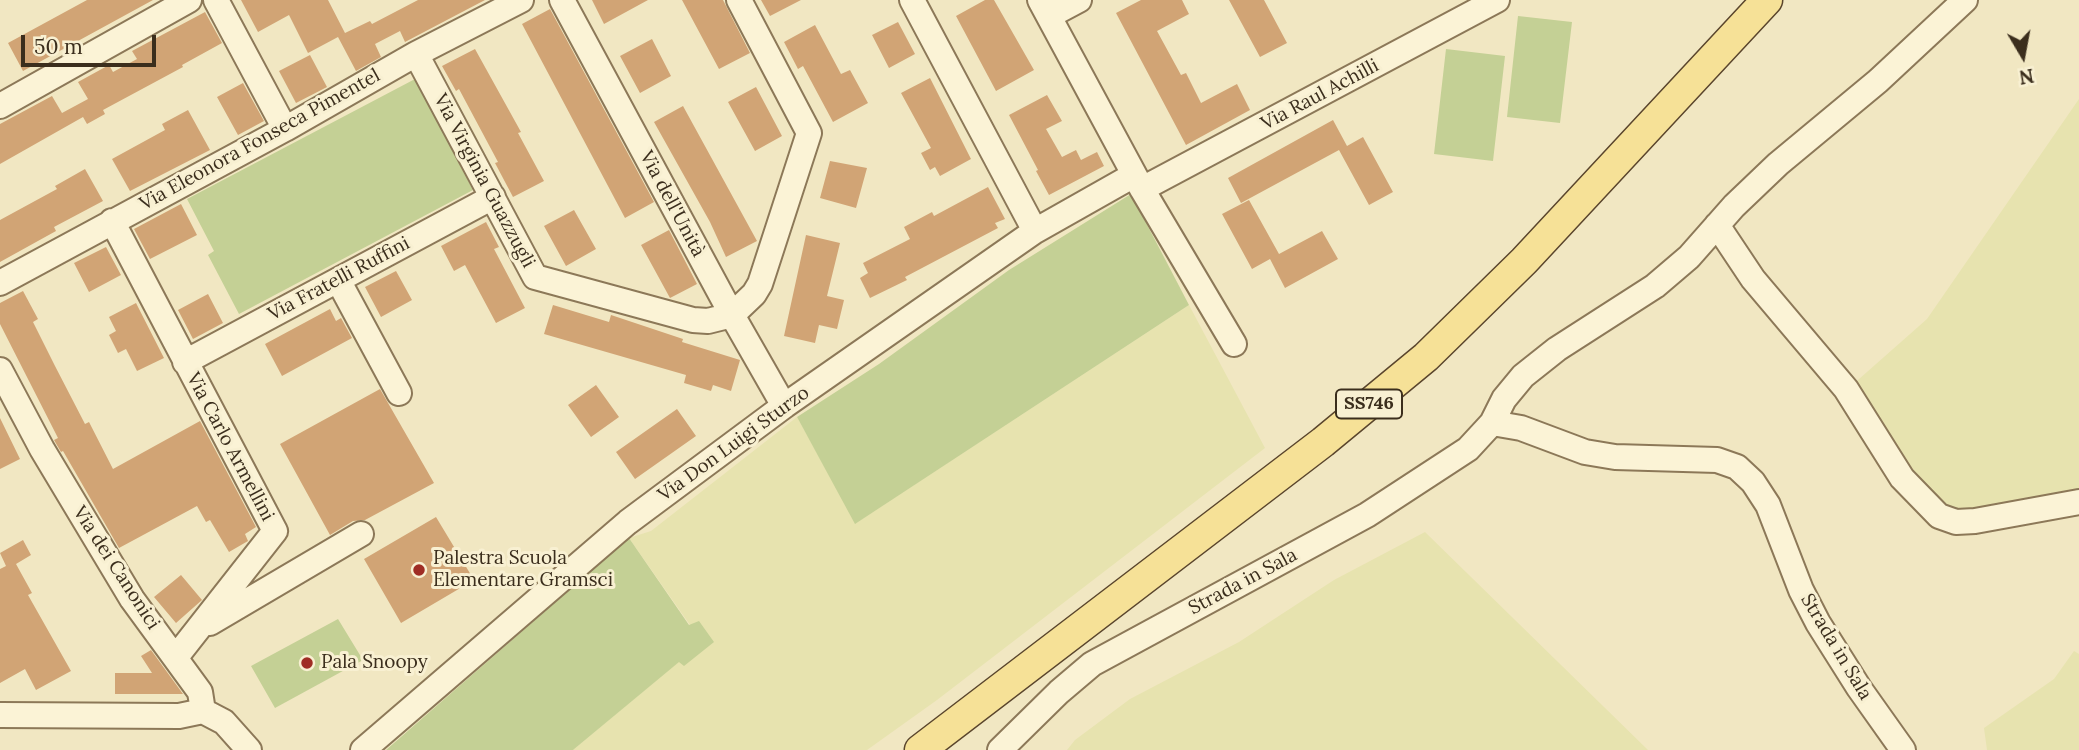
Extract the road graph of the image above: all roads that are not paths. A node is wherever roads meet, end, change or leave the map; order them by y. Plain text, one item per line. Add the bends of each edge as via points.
1 (189, 0) edge
2 (216, 0) edge
3 (521, 0) edge
4 (562, 0) edge
5 (739, 0) edge
6 (912, 0) edge
7 (1079, 0) edge
8 (1497, 0) edge
9 (1767, 0) edge
10 (1965, 0) edge
11 (1045, 8) edge
12 (416, 54) junction
13 (0, 106) edge
14 (285, 129) junction
15 (1138, 182) junction
16 (493, 197) junction
17 (112, 221) junction
18 (1717, 225) junction
19 (1035, 231) junction
20 (338, 280) junction
21 (0, 283) edge
22 (732, 315) junction
23 (1234, 344) dead end
24 (185, 362) junction
25 (0, 370) edge
26 (398, 393) dead end
27 (784, 406) junction
28 (1492, 423) junction
29 (2079, 502) edge
30 (361, 534) dead end
31 (201, 629) junction
32 (176, 657) junction
33 (203, 711) junction
34 (0, 715) edge
35 (249, 750) edge
36 (362, 750) edge
37 (920, 750) edge
38 (1000, 750) edge
39 (1903, 750) edge

1 - 13 street
2 - 14 street
3 - 12 street, Via Eleonora Fonseca Pimentel
4 - 22 street, Via dell'Unità
5 - 22 street via 809,133 760,284
6 - 19 street
7 - 11 street
8 - 15 street, Via Raul Achilli
9 - 37 main road, SS746 via 1524,261 1426,356 1323,442
10 - 18 street, Strada in Sala via 1878,81 1778,164
11 - 15 street
12 - 14 street, Via Eleonora Fonseca Pimentel
12 - 16 street, Via Virginia Guazzugli
14 - 17 street, Via Eleonora Fonseca Pimentel
15 - 19 street, Via Don Luigi Sturzo
15 - 23 street
16 - 20 street, Via Fratelli Ruffini
16 - 22 street, Via Virginia Guazzugli via 534,276 693,320
17 - 21 street, Via Eleonora Fonseca Pimentel
17 - 24 street, Via Carlo Armellini
18 - 28 street, Strada in Sala via 1655,286 1557,349 1524,376 1504,398
18 - 29 street via 1753,279 1846,389 1902,478 1939,516 1956,523
19 - 27 street, Via Don Luigi Sturzo
20 - 24 street, Via Fratelli Ruffini
20 - 26 street
22 - 27 street, Via dell'Unità
24 - 31 street, Via Carlo Armellini via 275,531
25 - 32 street, Via dei Canonici via 92,536 131,599
27 - 36 street, Via Don Luigi Sturzo via 628,522
28 - 38 street, Strada in Sala via 1468,449 1367,515 1093,664
28 - 39 street, Strada in Sala via 1585,452 1717,460 1737,467 1768,505 1818,623
30 - 31 street
31 - 32 street, Via Carlo Armellini
32 - 33 street, Via dei Canonici via 200,692
33 - 34 street via 179,716
33 - 35 street via 224,722

